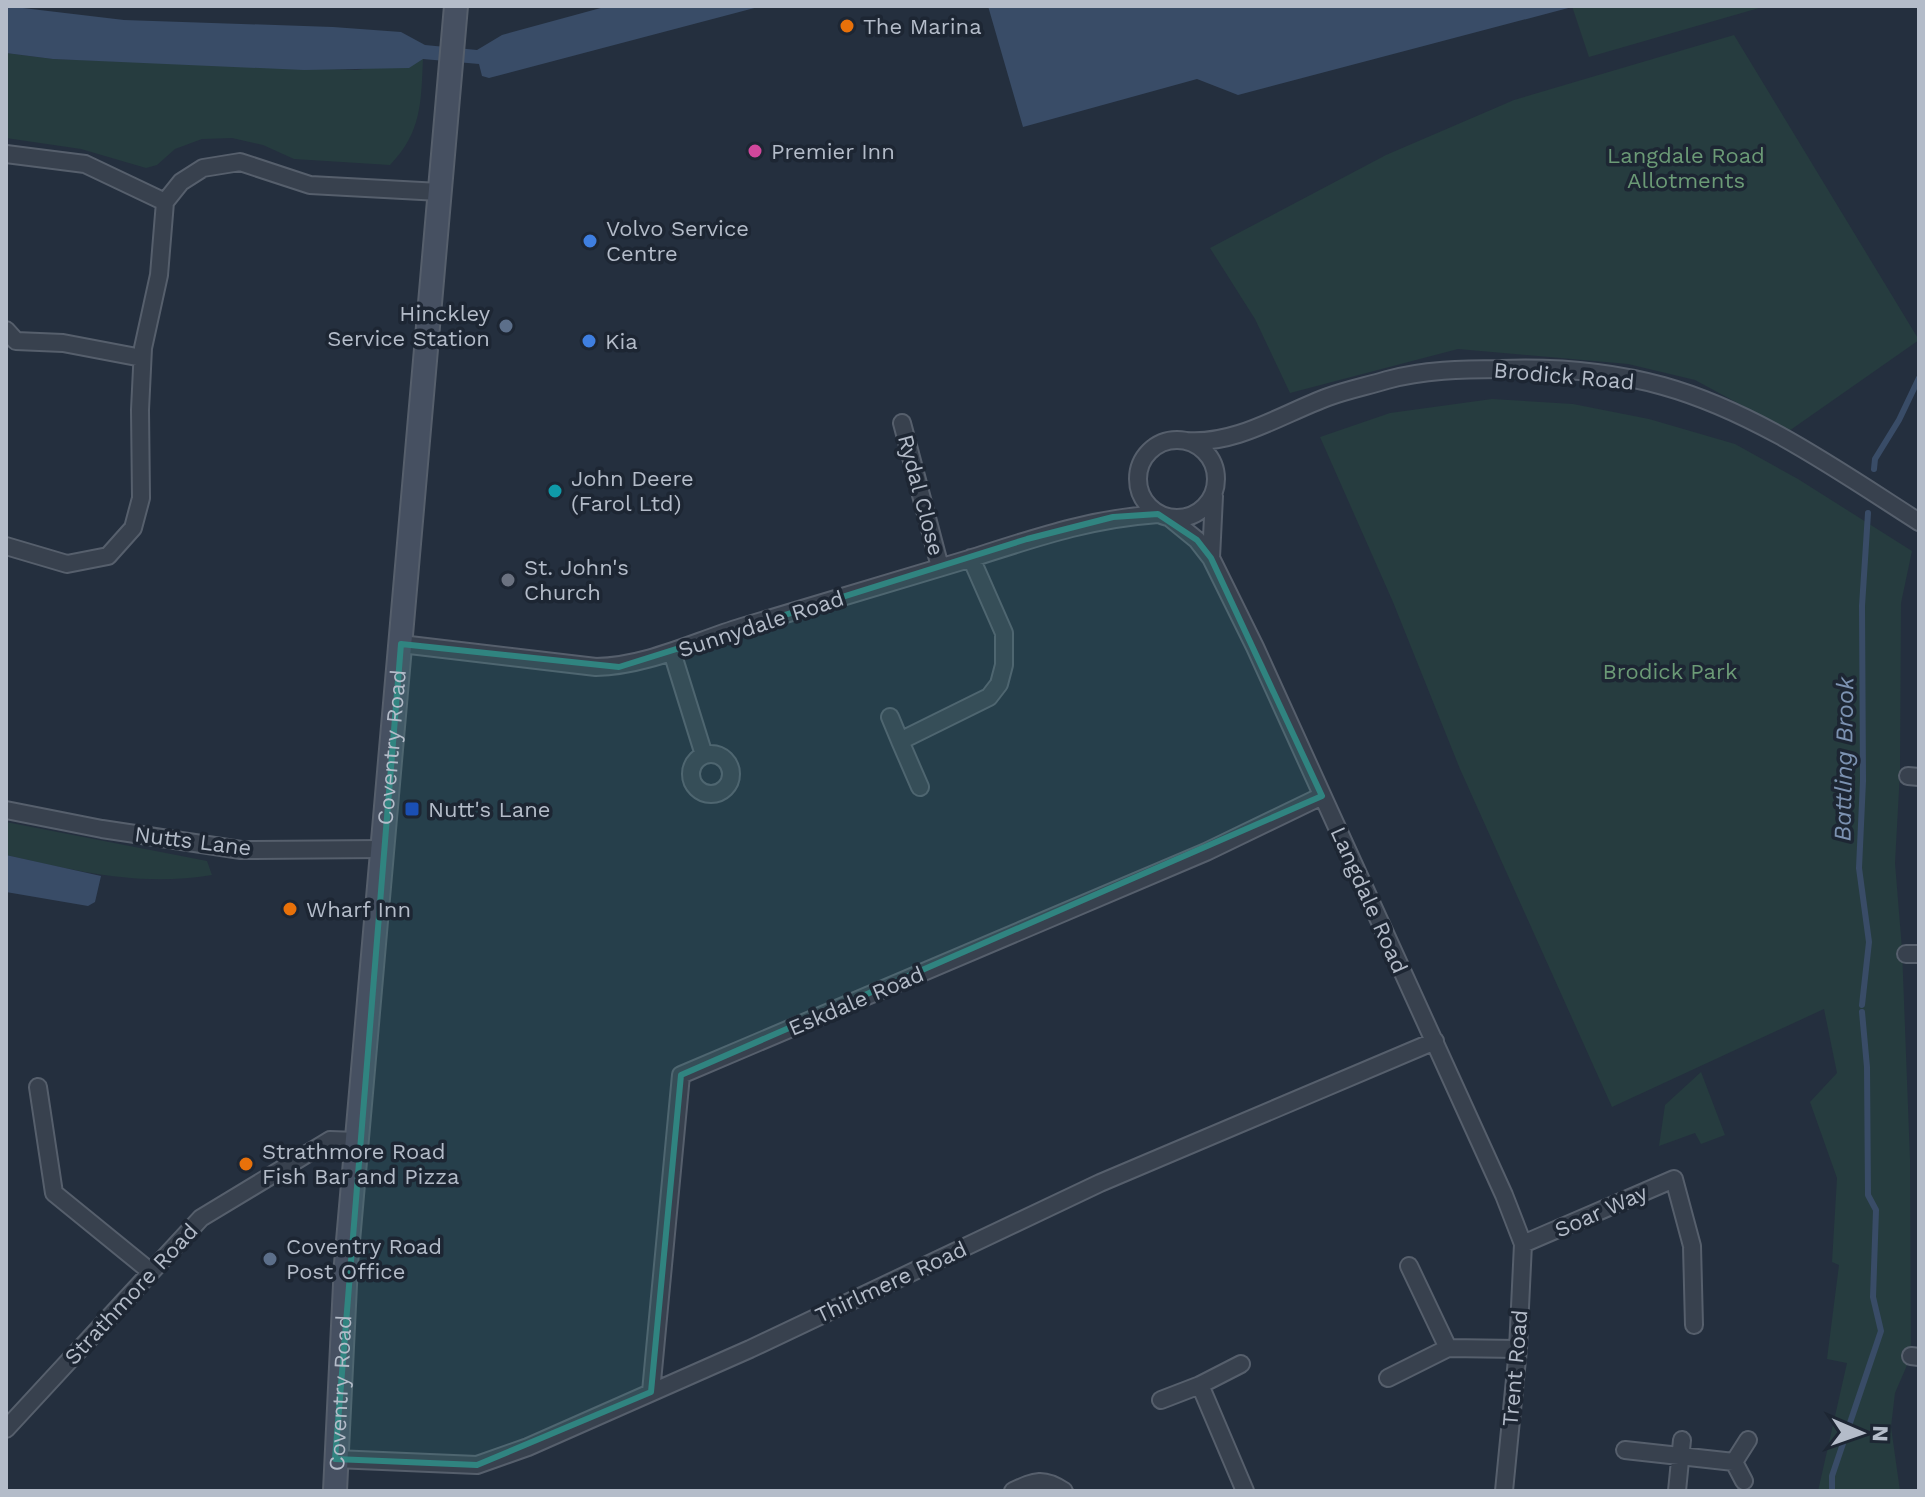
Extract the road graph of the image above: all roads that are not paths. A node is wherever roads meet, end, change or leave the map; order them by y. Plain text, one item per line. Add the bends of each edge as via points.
1 (455, 10) edge
2 (6, 154) edge
3 (440, 192) junction
4 (165, 202) junction
5 (9, 340) edge
6 (142, 358) junction
7 (902, 423) dead end
8 (1233, 437) junction
9 (1186, 441) junction
10 (1212, 461) junction
11 (1214, 493) junction
12 (1141, 496) junction
13 (1164, 516) junction
14 (1113, 517) junction
15 (1919, 522) edge
16 (6, 546) edge
17 (971, 558) junction
18 (1211, 558) junction
19 (940, 567) junction
20 (401, 644) junction
21 (672, 652) junction
22 (890, 717) dead end
23 (900, 741) junction
24 (704, 755) dead end
25 (920, 787) dead end
26 (1322, 796) junction
27 (6, 810) edge
28 (382, 849) junction
29 (1435, 1041) junction
30 (38, 1087) dead end
31 (357, 1141) junction
32 (1523, 1244) junction
33 (1409, 1266) dead end
34 (151, 1272) junction
35 (1694, 1325) dead end
36 (1448, 1348) junction
37 (1518, 1349) junction
38 (1241, 1364) dead end
39 (1388, 1378) dead end
40 (1200, 1385) junction
41 (651, 1392) junction
42 (1161, 1400) dead end
43 (6, 1429) edge
44 (1748, 1440) dead end
45 (1681, 1447) junction
46 (1625, 1450) dead end
47 (335, 1459) junction
48 (1734, 1462) junction
49 (1744, 1481) dead end
50 (335, 1491) edge
51 (1013, 1491) edge
52 (1064, 1491) edge
53 (1245, 1491) edge
54 (1504, 1491) edge
55 (1677, 1491) edge

1 - 3 main road, Coventry Road
2 - 4 street via 85,164
3 - 4 street via 310,185 240,162 203,168 181,182
3 - 20 main road, Coventry Road
4 - 6 street via 159,275
5 - 6 street via 63,343
6 - 16 street via 141,498 133,528 108,556 67,564
7 - 19 street, Rydal Close
8 - 9 street, Brodick Road
8 - 10 street, Brodick Road via 1218,448
8 - 15 street, Brodick Road via 1330,397 1392,379 1523,368 1610,376 1662,386 1745,418
9 - 10 street
9 - 12 street via 1160,444 1144,459 1138,473
10 - 11 street
11 - 13 street via 1195,515
11 - 18 street, Langdale Road
12 - 13 street
12 - 14 street, Sunnydale Road
13 - 14 street, Sunnydale Road
13 - 18 street, Langdale Road via 1197,540
14 - 17 street, Sunnydale Road
17 - 19 street, Sunnydale Road
17 - 23 street via 1004,633 999,684 989,697
18 - 26 street, Langdale Road
19 - 21 street, Sunnydale Road
20 - 21 street, Sunnydale Road via 596,667 619,667
20 - 28 main road, Coventry Road
21 - 24 street
22 - 23 street
23 - 25 street
26 - 29 street, Langdale Road
26 - 41 street, Eskdale Road via 1206,852 681,1075
27 - 28 street, Nutts Lane via 241,850
28 - 31 main road, Coventry Road
29 - 32 street, Langdale Road
29 - 41 street, Thirlmere Road via 1100,1183
30 - 34 street via 54,1193
31 - 34 street, Strathmore Road via 330,1140 201,1218
31 - 47 main road, Coventry Road
32 - 35 street, Soar Way via 1674,1179 1692,1246
32 - 37 street, Trent Road
33 - 36 street
34 - 43 street, Strathmore Road
36 - 37 street
36 - 39 street
37 - 54 street, Trent Road
38 - 40 street
40 - 42 street
40 - 53 street
41 - 47 street, Thirlmere Road via 477,1465
44 - 48 street
45 - 46 street
45 - 48 street
45 - 55 street
47 - 50 main road, Coventry Road
48 - 49 street
51 - 52 street via 1048,1481

